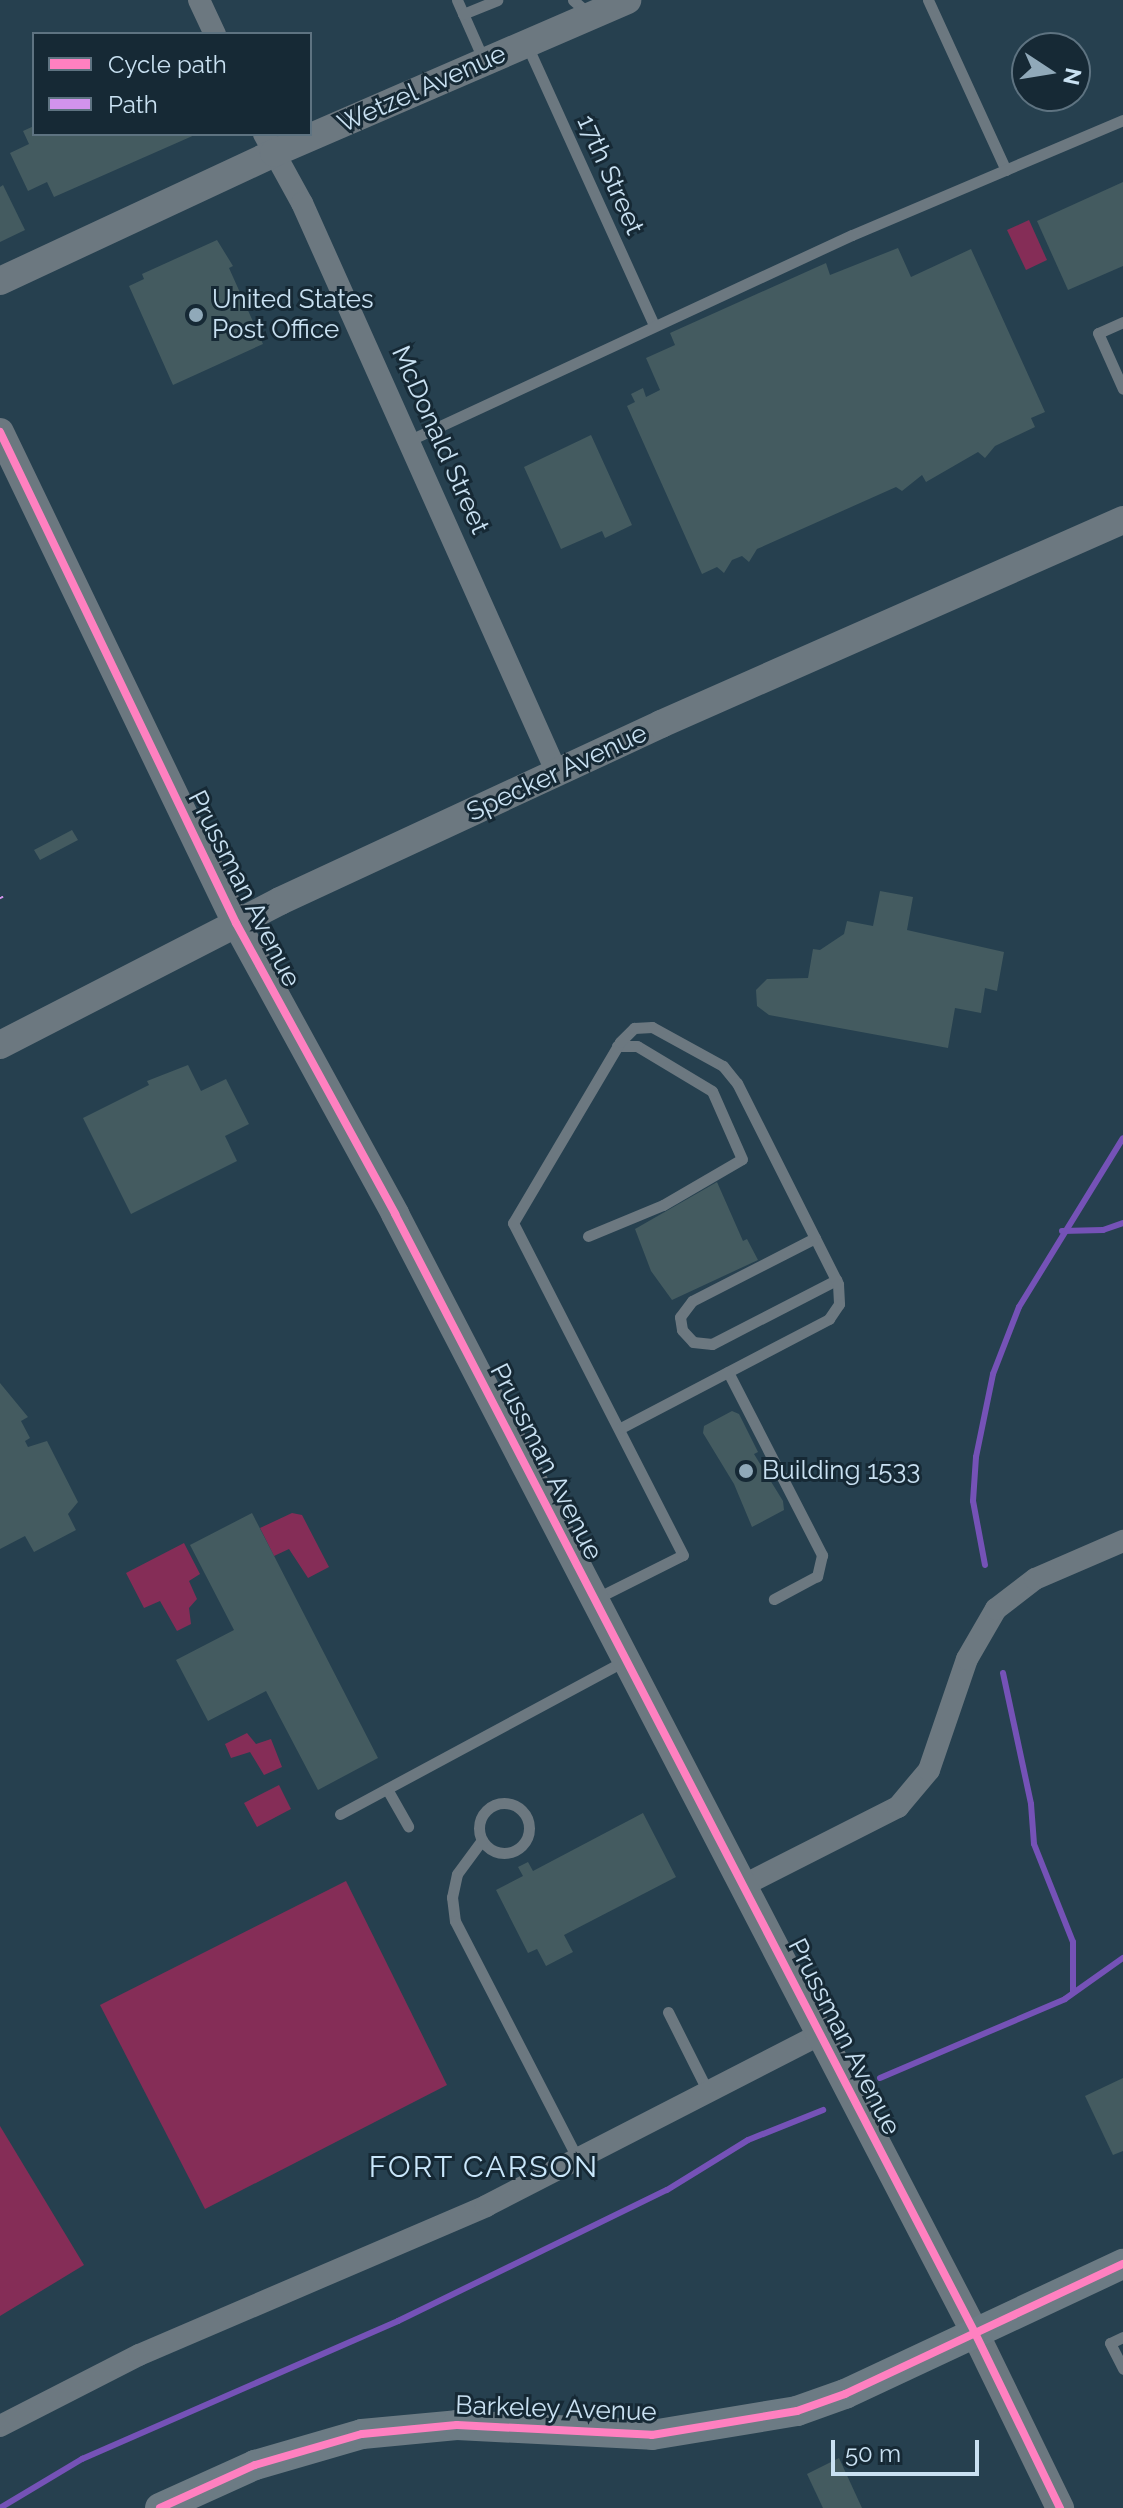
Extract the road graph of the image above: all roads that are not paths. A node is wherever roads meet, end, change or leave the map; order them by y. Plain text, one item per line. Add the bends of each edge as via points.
1 (199, 0) edge
2 (457, 0) edge
3 (497, 0) edge
4 (627, 0) edge
5 (928, 0) edge
6 (582, 8) edge
7 (463, 14) junction
8 (214, 32) edge
9 (526, 43) junction
10 (484, 61) junction
11 (1123, 120) edge
12 (312, 127) edge
13 (290, 136) edge
14 (269, 144) edge
15 (1006, 170) junction
16 (0, 281) edge
17 (1123, 322) edge
18 (654, 325) junction
19 (1123, 389) edge
20 (0, 432) edge
21 (410, 440) junction
22 (1123, 520) edge
23 (557, 773) junction
24 (236, 923) junction
25 (0, 1045) edge
26 (617, 1046) junction
27 (588, 1236) dead end
28 (815, 1238) junction
29 (836, 1280) junction
30 (728, 1372) junction
31 (619, 1429) junction
32 (1123, 1541) edge
33 (595, 1599) junction
34 (774, 1599) dead end
35 (626, 1660) junction
36 (387, 1789) junction
37 (340, 1814) dead end
38 (408, 1826) dead end
39 (482, 1840) junction
40 (744, 1885) junction
41 (668, 2012) dead end
42 (820, 2034) junction
43 (708, 2092) junction
44 (578, 2159) junction
45 (1123, 2264) edge
46 (975, 2333) junction
47 (1123, 2337) edge
48 (1123, 2369) edge
49 (0, 2426) edge
50 (163, 2507) edge
51 (1060, 2508) edge

1 - 8 street
2 - 7 lane
3 - 7 lane
4 - 6 street, Wetzel Avenue
5 - 15 lane
6 - 9 street, Wetzel Avenue
7 - 10 lane
9 - 10 street, Wetzel Avenue
9 - 18 lane, 17th Street
10 - 12 street, Wetzel Avenue
11 - 15 lane
13 - 14 street, Wetzel Avenue
14 - 16 street, Wetzel Avenue
14 - 21 street, McDonald Street via 289,175
15 - 18 lane
17 - 19 lane via 1098,333
18 - 21 lane
20 - 24 street, Prussman Avenue
21 - 23 street, McDonald Street
22 - 23 street, Specker Avenue
23 - 24 street, Specker Avenue
24 - 25 street, Specker Avenue
24 - 33 street, Prussman Avenue
26 - 27 lane via 637,1046 712,1091 742,1159 663,1205
26 - 28 lane via 634,1028 652,1027 723,1066 737,1083
26 - 31 lane via 513,1223
28 - 29 lane
28 - 29 lane via 692,1301 680,1317 682,1330 693,1342 712,1344
29 - 30 lane via 839,1304 829,1319
30 - 31 lane
30 - 34 lane via 822,1555 817,1576
31 - 33 lane via 683,1555
32 - 40 street via 1035,1579 996,1609 967,1659 929,1770 898,1807
33 - 35 street, Prussman Avenue
35 - 36 lane
35 - 40 street, Prussman Avenue
36 - 37 lane
36 - 38 lane
39 - 39 lane via 499,1853 517,1850 528,1836 528,1818 515,1805 493,1805 480,1823
39 - 44 lane via 457,1874 452,1897 455,1921
40 - 42 street, Prussman Avenue
41 - 43 lane
42 - 43 street
42 - 46 street, Prussman Avenue
43 - 44 street
44 - 49 street via 409,2241 139,2355
45 - 46 main road, Barkeley Avenue
46 - 50 main road, Barkeley Avenue via 797,2411 652,2435 457,2425 362,2434 255,2465
46 - 51 street, Prussman Avenue
47 - 48 lane via 1110,2343

